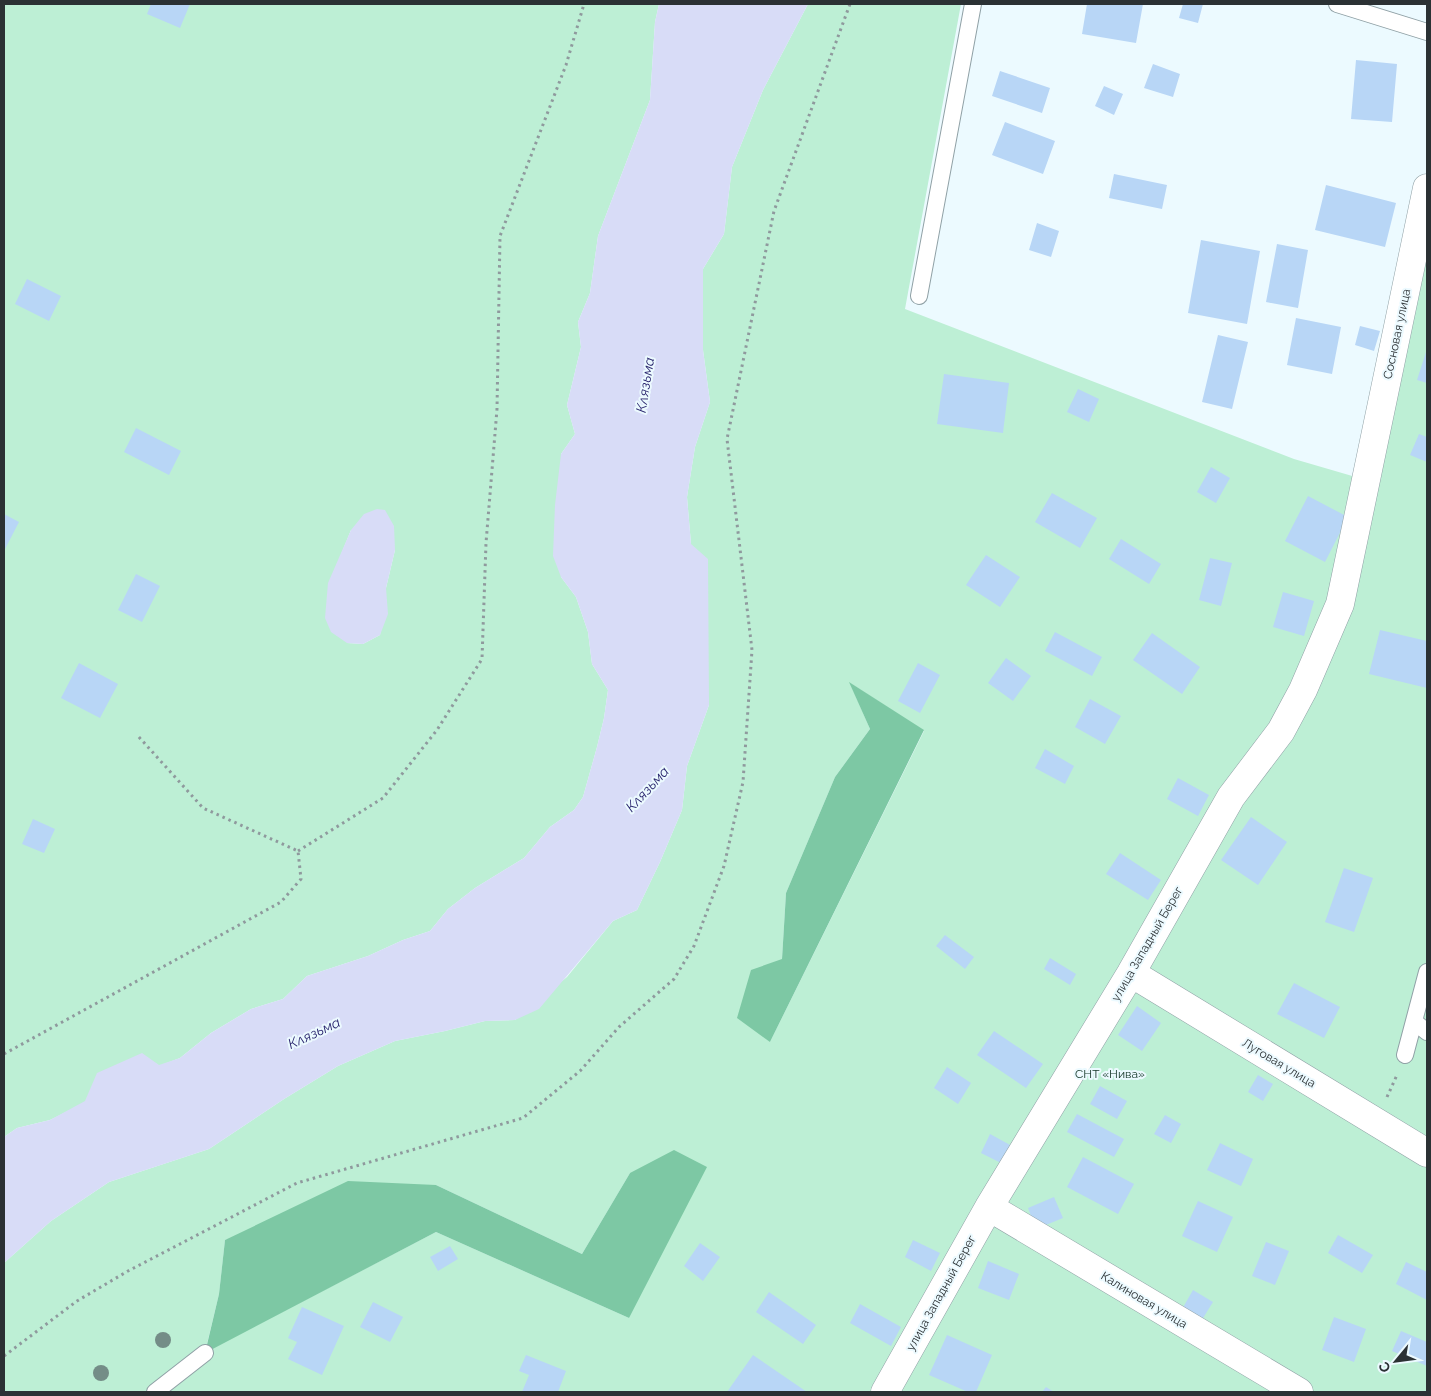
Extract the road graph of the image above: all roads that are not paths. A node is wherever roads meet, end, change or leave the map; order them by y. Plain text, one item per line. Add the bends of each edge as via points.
1 (974, 4) edge
2 (1338, 4) edge
3 (1427, 32) edge
4 (1427, 188) edge
5 (919, 296) dead end
6 (1366, 480) joint
7 (1427, 972) edge
8 (1131, 973) junction
9 (1421, 1027) edge
10 (1405, 1055) road end
11 (1427, 1153) edge
12 (989, 1207) junction
13 (205, 1353) dead end
14 (155, 1392) edge
15 (885, 1392) edge
16 (1298, 1392) edge

1 - 5 lane
2 - 3 lane
4 - 6 street, Сосновая улица
6 - 8 street, улица Западный Берег via 1340,604 1303,690 1281,731 1231,797
7 - 9 lane
8 - 11 street, Луговая улица
8 - 12 street, улица Западный Берег
9 - 10 lane
12 - 15 street, улица Западный Берег
12 - 16 street, Калиновая улица
13 - 14 lane

